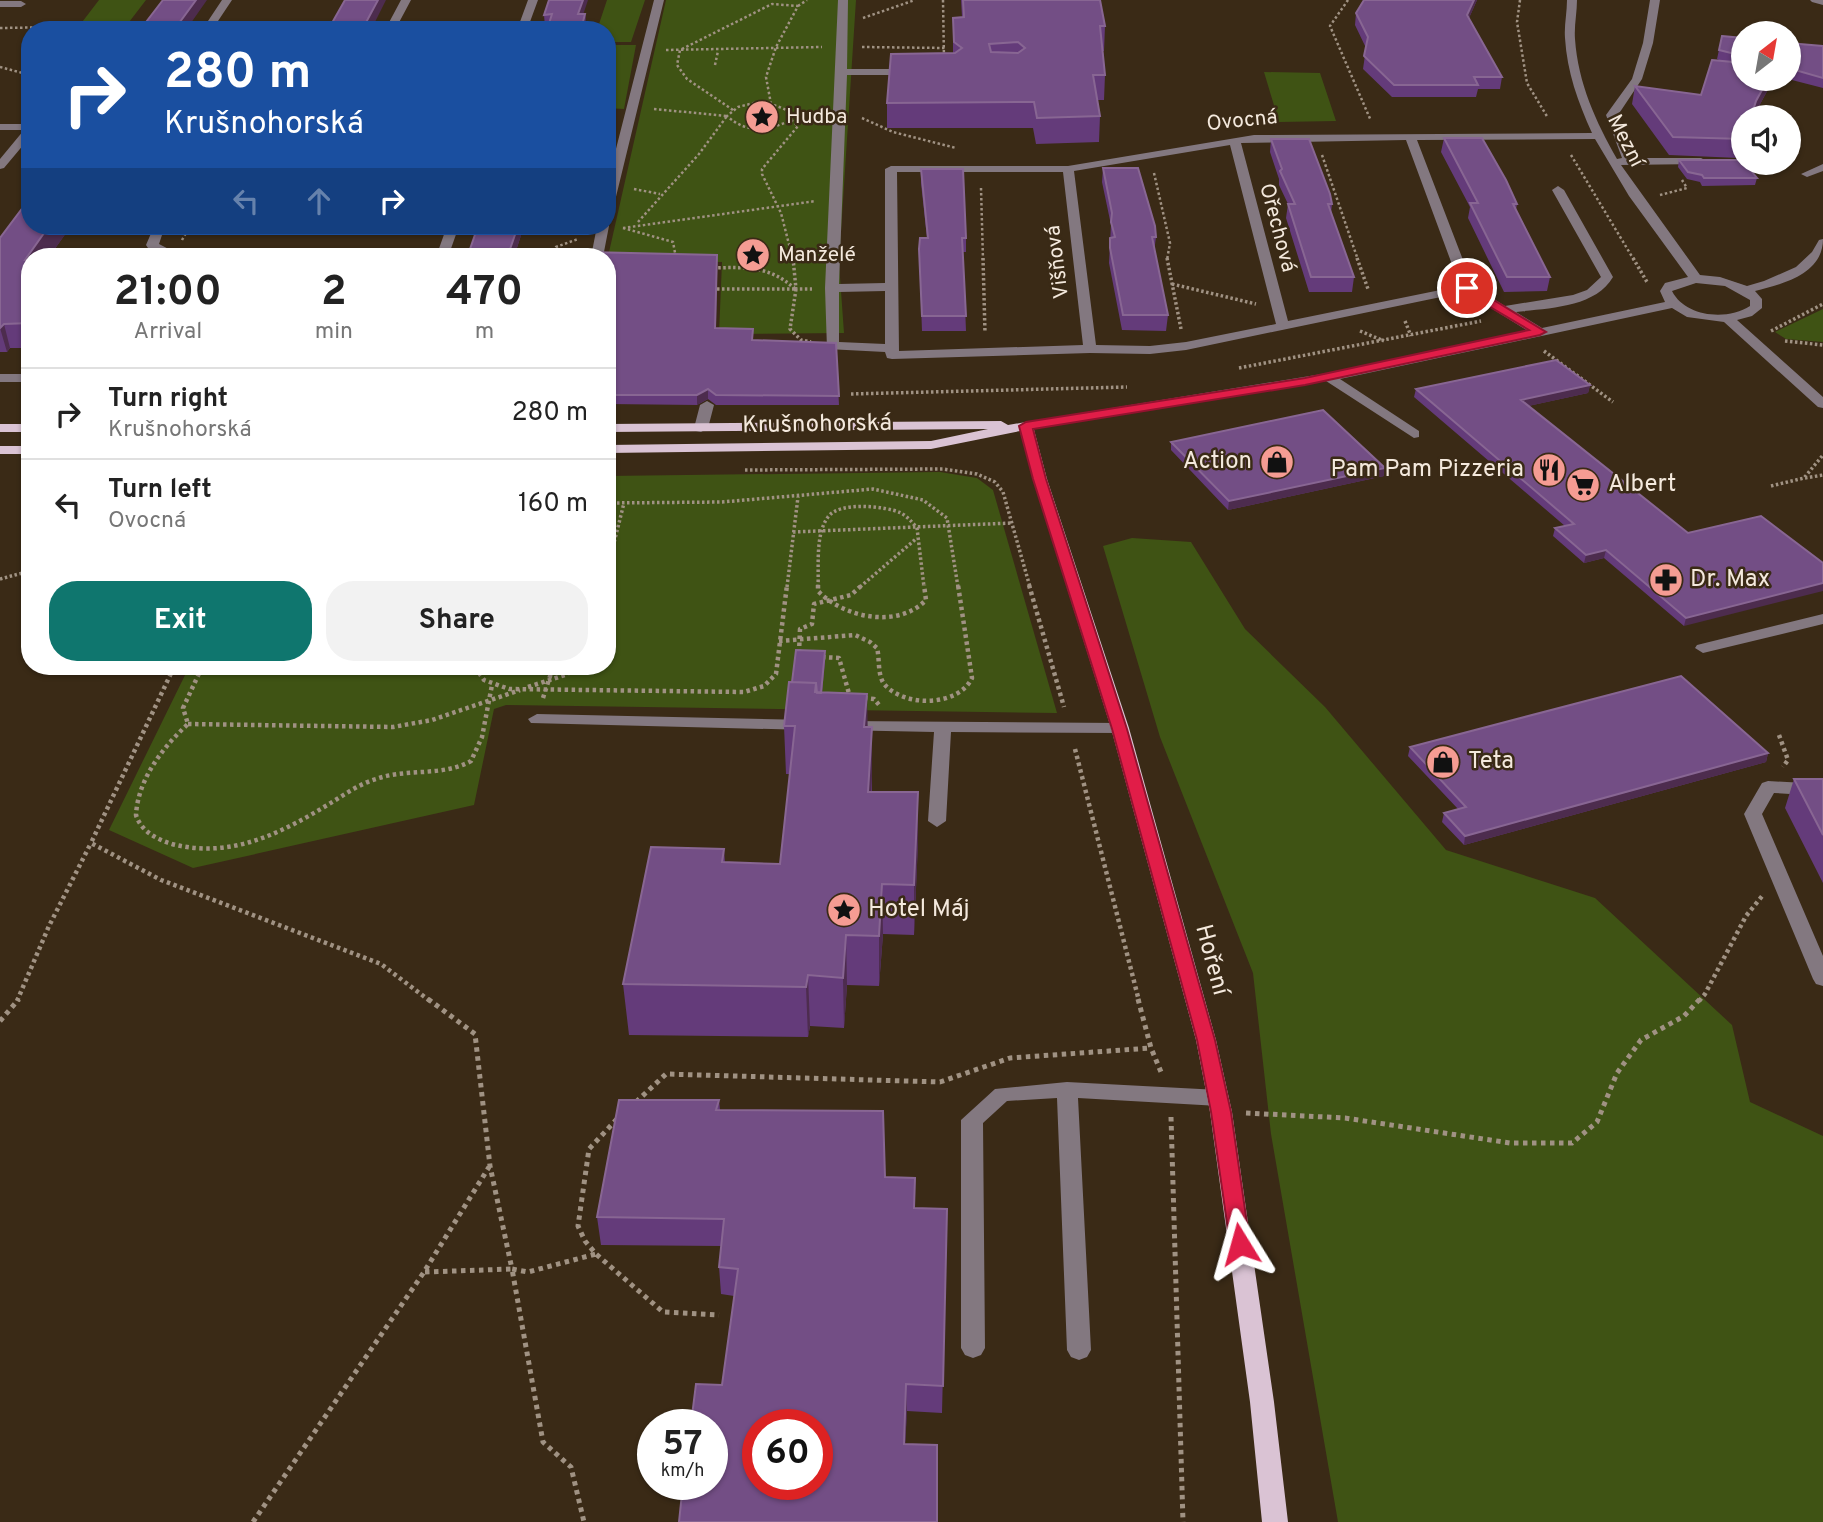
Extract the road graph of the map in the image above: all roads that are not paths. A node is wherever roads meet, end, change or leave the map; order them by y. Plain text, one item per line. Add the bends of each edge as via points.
1 (227, 0) edge
2 (406, 0) edge
3 (533, 0) edge
4 (659, 0) edge
5 (843, 0) edge
6 (1572, 0) edge
7 (1655, 0) edge
8 (1815, 0) edge
9 (1823, 2) edge
10 (0, 4) edge
11 (21, 4) dead end
12 (213, 21) edge
13 (395, 21) edge
14 (525, 21) edge
15 (842, 72) junction
16 (944, 72) edge
17 (0, 127) edge
18 (21, 128) edge
19 (1600, 136) junction
20 (1410, 137) junction
21 (21, 139) edge
22 (1234, 141) junction
23 (1708, 161) edge
24 (1614, 162) junction
25 (1629, 162) junction
26 (0, 166) edge
27 (1823, 167) edge
28 (1068, 169) junction
29 (616, 173) edge
30 (1807, 174) dead end
31 (1558, 190) dead end
32 (1823, 243) edge
33 (1696, 279) junction
34 (890, 287) junction
35 (831, 288) junction
36 (1467, 288) junction
37 (1745, 290) junction
38 (1673, 304) junction
39 (1502, 310) junction
40 (1727, 318) junction
41 (1283, 326) junction
42 (1540, 332) junction
43 (1090, 349) junction
44 (892, 352) junction
45 (1328, 377) junction
46 (0, 378) edge
47 (21, 378) edge
48 (1823, 404) edge
49 (707, 405) dead end
50 (1026, 426) junction
51 (0, 428) edge
52 (21, 428) edge
53 (616, 428) edge
54 (701, 428) junction
55 (1414, 434) dead end
56 (616, 449) edge
57 (0, 450) edge
58 (21, 450) edge
59 (1823, 619) edge
60 (1703, 648) dead end
61 (537, 719) road end
62 (943, 728) junction
63 (1120, 729) junction
64 (1823, 790) edge
65 (937, 821) dead end
66 (1823, 979) edge
67 (1067, 1090) junction
68 (1220, 1105) junction
69 (973, 1348) dead end
70 (1079, 1350) dead end
71 (1275, 1522) edge

1 - 12 street
2 - 13 street
3 - 14 street
4 - 29 street
5 - 15 street
6 - 19 street, Mezní via 1570,40 1579,86
7 - 25 street via 1637,79 1612,115
8 - 9 street
10 - 11 street
15 - 16 street
15 - 35 street
17 - 18 street
19 - 20 street, Ovocná
19 - 24 street, Mezní
20 - 22 street, Ovocná
20 - 36 street
21 - 26 street
22 - 28 street, Ovocná
22 - 41 street, Ořechová
23 - 25 street
24 - 25 street
24 - 33 street, Mezní
27 - 30 street
28 - 34 street, Ovocná via 891,169
28 - 43 street, Višňová
31 - 39 street via 1607,276 1606,282 1592,294
32 - 37 street via 1818,254 1792,275
33 - 37 street via 1726,282
33 - 38 street via 1670,286 1667,298
34 - 35 street
34 - 44 street
35 - 44 street via 832,346
36 - 39 street
36 - 41 street
37 - 40 street via 1756,299 1756,308 1745,316
38 - 40 street via 1701,316
38 - 42 street, Krušnohorská
39 - 42 street
40 - 48 street
41 - 43 street via 1185,346
42 - 45 street, Krušnohorská
43 - 44 street
45 - 50 street, Krušnohorská
45 - 55 street
46 - 47 street
49 - 54 street
50 - 54 main road, Krušnohorská
50 - 56 main road, Krušnohorská via 931,445
50 - 63 main road, Hoření
51 - 52 main road
53 - 54 main road, Krušnohorská
57 - 58 main road
59 - 60 street
61 - 62 street
62 - 63 street
62 - 65 street
63 - 68 main road, Hoření
64 - 66 street via 1768,787 1752,814
67 - 68 street via 1171,1096
67 - 69 street via 1002,1094 972,1121
67 - 70 street
68 - 71 main road, Hoření

